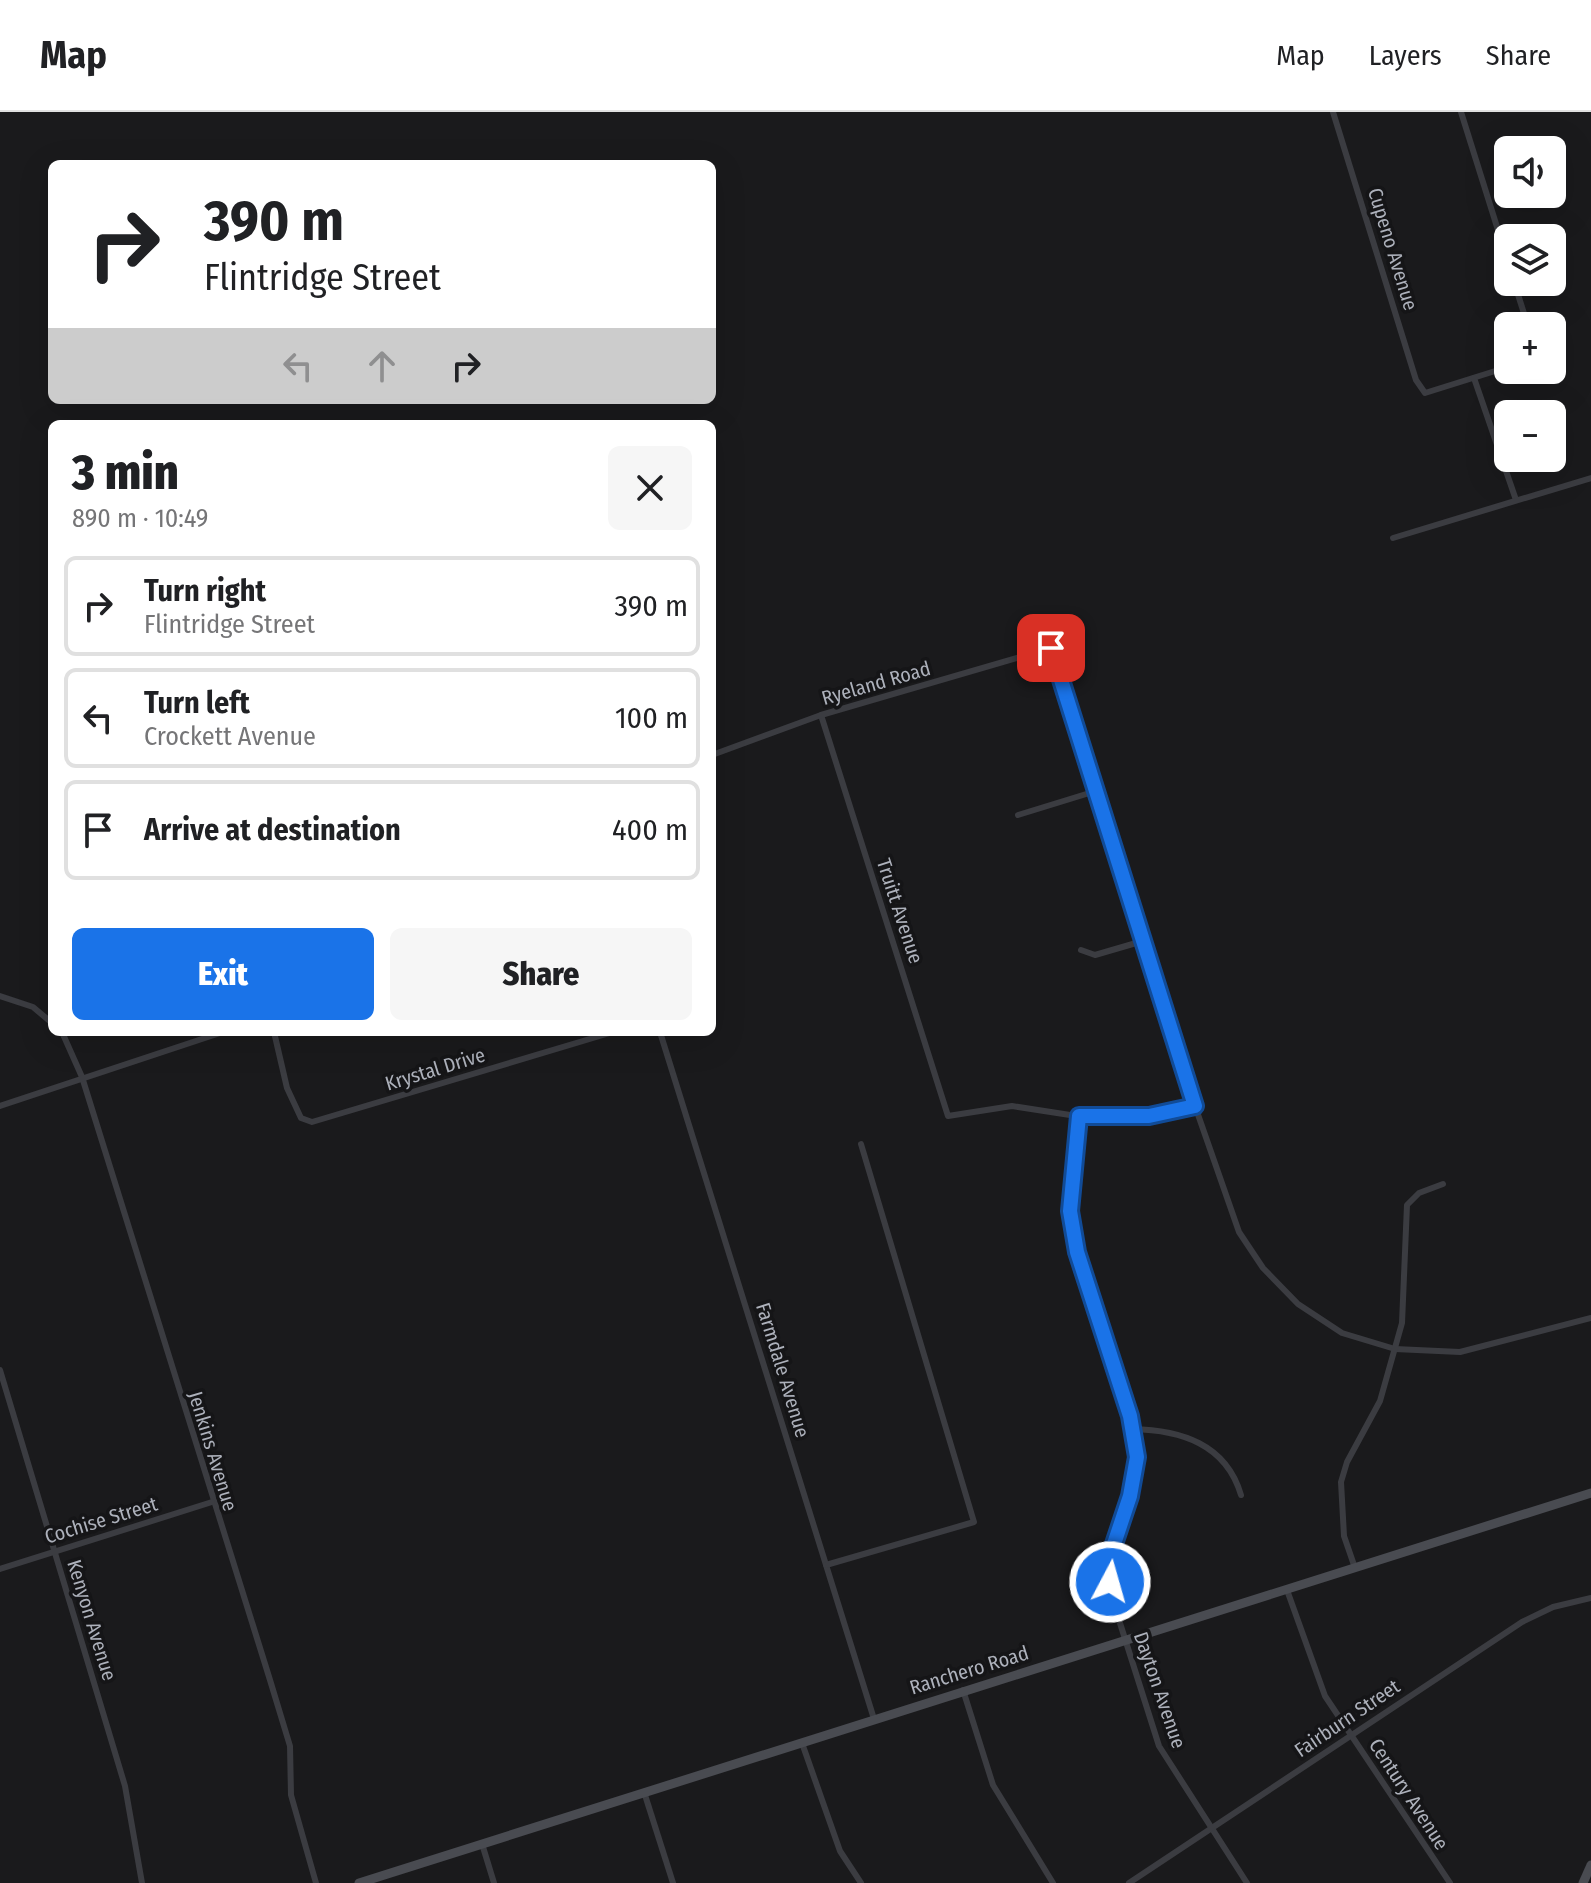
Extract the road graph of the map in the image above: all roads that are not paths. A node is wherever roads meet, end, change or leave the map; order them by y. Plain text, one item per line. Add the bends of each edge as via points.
1 (1333, 112) edge
2 (1461, 112) edge
3 (1496, 224) edge
4 (1494, 372) edge
5 (1474, 378) junction
6 (1591, 478) edge
7 (1516, 500) junction
8 (1393, 538) dead end
9 (821, 715) junction
10 (716, 754) edge
11 (1096, 791) junction
12 (1018, 815) dead end
13 (1143, 941) junction
14 (1081, 950) dead end
15 (0, 996) edge
16 (48, 1020) edge
17 (64, 1036) edge
18 (210, 1036) edge
19 (275, 1036) edge
20 (600, 1036) edge
21 (661, 1036) edge
22 (82, 1077) junction
23 (0, 1106) edge
24 (1195, 1106) junction
25 (1079, 1116) junction
26 (861, 1144) dead end
27 (1443, 1184) dead end
28 (1591, 1318) edge
29 (1395, 1349) junction
30 (0, 1370) edge
31 (1132, 1429) junction
32 (1591, 1493) edge
33 (1241, 1495) dead end
34 (212, 1502) junction
35 (54, 1551) junction
36 (826, 1565) junction
37 (0, 1569) edge
38 (1356, 1569) junction
39 (1287, 1590) junction
40 (1591, 1598) edge
41 (1124, 1640) junction
42 (963, 1690) junction
43 (874, 1719) junction
44 (1350, 1734) junction
45 (802, 1743) junction
46 (645, 1795) junction
47 (1211, 1830) junction
48 (483, 1847) junction
49 (1591, 1865) edge
50 (142, 1883) edge
51 (316, 1883) edge
52 (359, 1883) edge
53 (494, 1883) edge
54 (673, 1883) edge
55 (861, 1883) edge
56 (1053, 1883) edge
57 (1129, 1883) edge
58 (1247, 1883) edge
59 (1450, 1883) edge
60 (1583, 1883) edge

1 - 5 street, Cupeno Avenue via 1416,380 1425,393
2 - 3 street
4 - 5 street
5 - 7 street
6 - 7 street
7 - 8 street
9 - 10 street, Ryeland Road
9 - 11 street, Ryeland Road via 1051,648
9 - 25 street, Truitt Avenue via 948,1116 1012,1106
11 - 12 street
11 - 13 street
13 - 14 street via 1095,955
13 - 24 street
15 - 16 street via 33,1007
17 - 22 street, Jenkins Avenue
18 - 22 street
19 - 20 street, Krystal Drive via 287,1088 301,1118 312,1122
21 - 36 street, Farmdale Avenue
22 - 23 street
22 - 34 street, Jenkins Avenue
24 - 25 street via 1149,1116
24 - 29 street via 1239,1232 1263,1268 1298,1304 1342,1333
25 - 31 street, Dayton Avenue via 1070,1211 1077,1252
26 - 36 street via 974,1522
27 - 29 street via 1419,1193 1407,1205 1404,1294
28 - 29 street via 1460,1352
29 - 38 street via 1380,1401 1341,1482 1344,1536
30 - 35 street, Kenyon Avenue
31 - 33 street via 1193,1438 1218,1454 1235,1475
31 - 41 street, Dayton Avenue via 1137,1457 1130,1496 1108,1562
32 - 38 main road, Ranchero Road
34 - 35 street, Cochise Street
34 - 51 street, Jenkins Avenue via 290,1746 291,1795
35 - 37 street, Cochise Street
35 - 50 street, Kenyon Avenue via 125,1786
36 - 43 street, Farmdale Avenue
38 - 39 main road, Ranchero Road
39 - 41 main road, Ranchero Road
39 - 44 street, Century Avenue via 1325,1696
40 - 44 street, Fairburn Street via 1522,1622
41 - 42 main road, Ranchero Road
41 - 47 street, Dayton Avenue via 1159,1746
42 - 43 main road, Ranchero Road
42 - 56 street via 993,1785
43 - 45 main road, Ranchero Road
44 - 47 street, Fairburn Street
44 - 59 street, Century Avenue
45 - 46 main road, Ranchero Road
45 - 55 street via 840,1851
46 - 48 main road, Ranchero Road
46 - 54 street
47 - 57 street, Fairburn Street
47 - 58 street, Dayton Avenue
48 - 52 main road, Ranchero Road
48 - 53 street
49 - 60 main road

